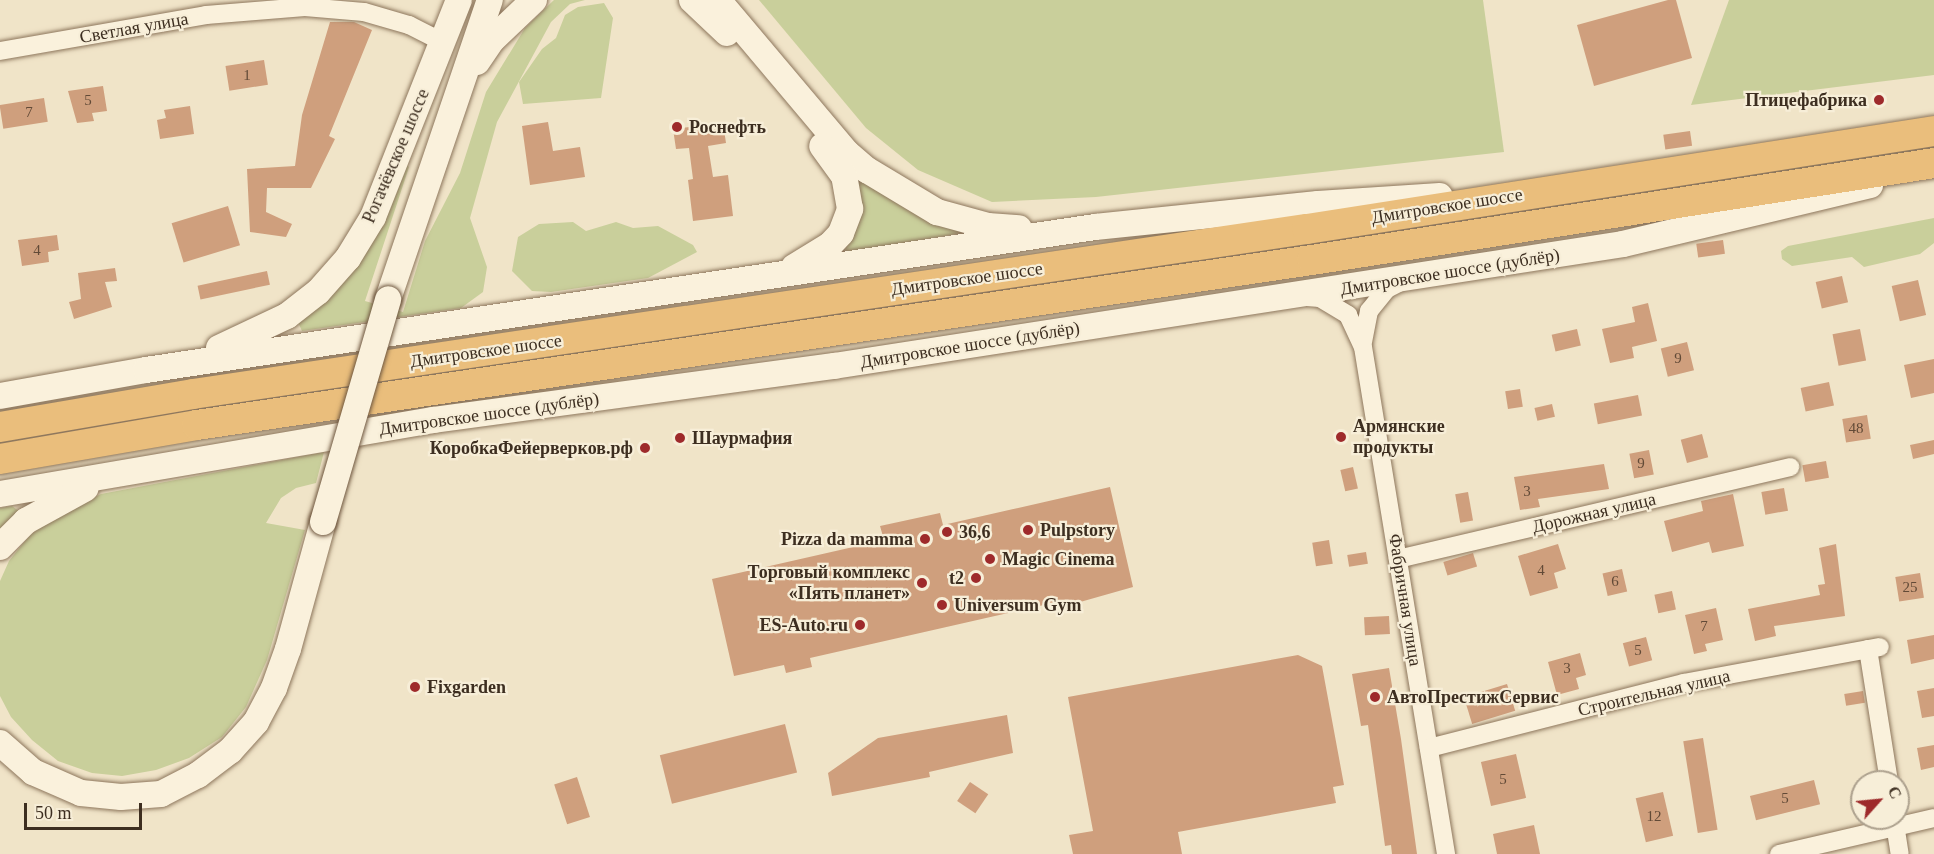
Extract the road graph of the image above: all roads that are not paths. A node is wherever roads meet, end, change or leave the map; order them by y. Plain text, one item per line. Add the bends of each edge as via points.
1 (459, 0) edge
2 (490, 0) edge
3 (534, 0) edge
4 (692, 0) edge
5 (718, 0) edge
6 (442, 42) junction
7 (0, 51) edge
8 (459, 87) junction
9 (1934, 131) edge
10 (1934, 163) edge
11 (1934, 169) edge
12 (1544, 189) junction
13 (1095, 227) junction
14 (765, 277) junction
15 (1407, 279) junction
16 (1301, 296) junction
17 (1363, 346) junction
18 (146, 370) junction
19 (0, 396) edge
20 (0, 427) edge
21 (0, 459) edge
22 (1790, 467) dead end
23 (122, 472) junction
24 (0, 494) edge
25 (0, 548) edge
26 (1398, 559) junction
27 (1, 742) edge
28 (1429, 748) junction
29 (1887, 770) edge
30 (1934, 818) edge
31 (1910, 820) edge
32 (1866, 830) edge
33 (1896, 830) edge
34 (1446, 854) edge
35 (1779, 854) edge
36 (1900, 854) edge

1 - 6 main road, Рогачёвское шоссе
2 - 8 main road
3 - 8 main road via 492,40
4 - 14 main road via 717,22 837,163 849,191 850,209 841,233 830,245 796,266
5 - 13 main road via 846,152 911,200 937,212 988,226
6 - 7 street, Светлая улица via 410,25 372,14 305,7 206,15
6 - 18 main road, Рогачёвское шоссе via 373,217 348,258 318,292 287,316 248,337
8 - 27 main road, bridge via 388,299 288,649 256,722 230,751 198,776 161,794 121,797 81,793 33,772
9 - 12 highway, Дмитровское шоссе
10 - 21 highway, Дмитровское шоссе via 1312,261 208,424
11 - 15 main road, Дмитровское шоссе (дублёр) via 1623,244
12 - 13 main road via 1318,204
12 - 20 highway, Дмитровское шоссе via 1307,229 193,394
13 - 14 main road
14 - 18 main road
15 - 16 main road, Дмитровское шоссе (дублёр)
15 - 17 street, Фабричная улица via 1387,290 1373,305
16 - 17 street, Фабричная улица via 1320,298 1348,315
16 - 23 main road, Дмитровское шоссе (дублёр) via 434,420
17 - 26 street, Фабричная улица
18 - 19 main road
22 - 26 street, Дорожная улица
23 - 24 main road, Дмитровское шоссе (дублёр)
23 - 25 main road via 56,501 26,521
26 - 28 street, Фабричная улица
28 - 29 street, Строительная улица via 1684,683 1874,648
28 - 34 street, Фабричная улица
30 - 31 street
32 - 35 street
33 - 36 street

